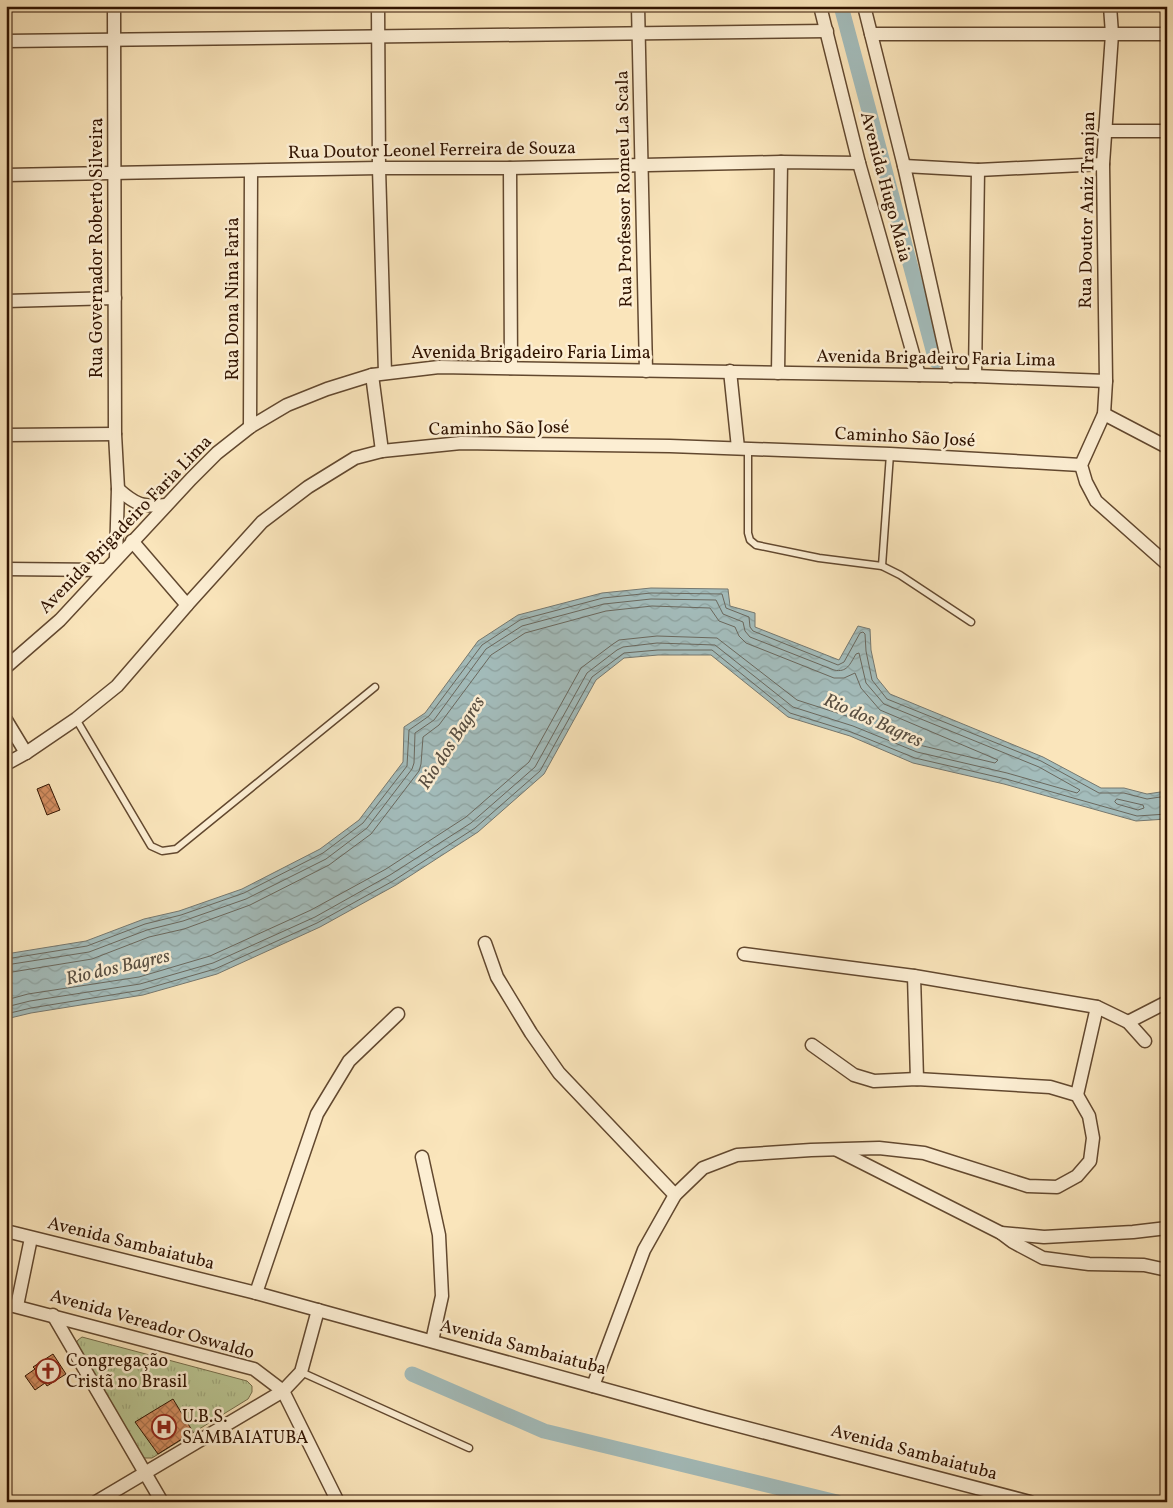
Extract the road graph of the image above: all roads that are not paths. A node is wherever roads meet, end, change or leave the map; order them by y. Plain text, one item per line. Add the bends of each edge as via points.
1 (114, 6) edge
2 (378, 6) edge
3 (638, 6) edge
4 (820, 6) edge
5 (864, 6) edge
6 (1110, 6) edge
7 (826, 31) junction
8 (639, 33) junction
9 (871, 34) junction
10 (1112, 34) junction
11 (1167, 34) edge
12 (378, 35) junction
13 (114, 39) junction
14 (6, 41) edge
15 (1105, 131) junction
16 (1167, 131) edge
17 (781, 162) junction
18 (859, 163) junction
19 (1103, 164) junction
20 (642, 165) junction
21 (904, 166) junction
22 (379, 168) junction
23 (510, 168) junction
24 (978, 170) junction
25 (250, 171) junction
26 (114, 174) junction
27 (6, 175) edge
28 (114, 298) junction
29 (6, 301) edge
30 (511, 368) junction
31 (646, 370) junction
32 (730, 371) junction
33 (778, 373) junction
34 (379, 374) junction
35 (919, 375) junction
36 (951, 376) junction
37 (975, 376) junction
38 (1106, 381) junction
39 (1104, 414) junction
40 (250, 428) junction
41 (115, 434) junction
42 (6, 436) edge
43 (1167, 447) edge
44 (743, 448) junction
45 (382, 451) junction
46 (890, 454) junction
47 (1081, 465) junction
48 (118, 489) junction
49 (166, 505) junction
50 (132, 541) junction
51 (116, 558) junction
52 (1167, 564) edge
53 (882, 566) junction
54 (6, 569) edge
55 (105, 570) junction
56 (187, 605) junction
57 (971, 622) dead end
58 (6, 667) edge
59 (375, 687) dead end
60 (76, 719) junction
61 (6, 720) edge
62 (26, 753) junction
63 (6, 764) edge
64 (485, 943) dead end
65 (744, 954) dead end
66 (914, 976) junction
67 (1167, 1002) edge
68 (1096, 1007) junction
69 (398, 1014) dead end
70 (1128, 1022) junction
71 (1145, 1041) dead end
72 (812, 1045) dead end
73 (917, 1079) junction
74 (1077, 1096) junction
75 (835, 1149) junction
76 (422, 1157) dead end
77 (675, 1195) junction
78 (1167, 1228) edge
79 (6, 1231) edge
80 (1001, 1233) junction
81 (31, 1238) junction
82 (1167, 1270) edge
83 (256, 1293) junction
84 (12, 1305) edge
85 (318, 1310) junction
86 (53, 1315) junction
87 (432, 1341) junction
88 (301, 1372) junction
89 (593, 1386) junction
90 (283, 1391) junction
91 (469, 1448) dead end
92 (146, 1472) junction
93 (96, 1502) edge
94 (162, 1502) edge
95 (338, 1502) edge
96 (1030, 1502) edge

1 - 13 street, Rua Governador Roberto Silveira
2 - 12 street
3 - 8 street, Rua Professor Romeu La Scala
4 - 7 street, Avenida Hugo Maia
5 - 9 street, Avenida Hugo Maia
6 - 10 street, Rua Doutor Aniz Tranjan
7 - 8 street
7 - 18 street, Avenida Hugo Maia
8 - 12 street
8 - 20 street, Rua Professor Romeu La Scala
9 - 10 street
9 - 21 street, Avenida Hugo Maia
10 - 11 street
10 - 15 street, Rua Doutor Aniz Tranjan
12 - 13 street
12 - 22 street
13 - 14 street
13 - 26 street, Rua Governador Roberto Silveira
15 - 16 street
15 - 19 street, Rua Doutor Aniz Tranjan
17 - 18 street, Rua Doutor Leonel Ferreira de Souza
17 - 20 street, Rua Doutor Leonel Ferreira de Souza
17 - 33 street
18 - 35 street, Avenida Hugo Maia
19 - 24 street
19 - 38 street, Rua Doutor Aniz Tranjan
20 - 23 street, Rua Doutor Leonel Ferreira de Souza
20 - 31 street, Rua Professor Romeu La Scala
21 - 24 street
21 - 36 street, Avenida Hugo Maia
22 - 23 street, Rua Doutor Leonel Ferreira de Souza
22 - 25 street, Rua Doutor Leonel Ferreira de Souza
22 - 34 street
23 - 30 street
24 - 37 street
25 - 26 street, Rua Doutor Leonel Ferreira de Souza
25 - 40 street, Rua Dona Nina Faria
26 - 27 street, Rua Doutor Leonel Ferreira de Souza
26 - 28 street, Rua Governador Roberto Silveira
28 - 29 street
28 - 41 street, Rua Governador Roberto Silveira
30 - 31 street, Avenida Brigadeiro Faria Lima
30 - 34 street, Avenida Brigadeiro Faria Lima via 439,367
31 - 32 street, Avenida Brigadeiro Faria Lima
32 - 33 street, Avenida Brigadeiro Faria Lima
32 - 44 street
33 - 35 street, Avenida Brigadeiro Faria Lima
34 - 40 street, Avenida Brigadeiro Faria Lima via 287,405
34 - 45 street
35 - 36 street, Avenida Brigadeiro Faria Lima
36 - 37 street, Avenida Brigadeiro Faria Lima
37 - 38 street, Avenida Brigadeiro Faria Lima
38 - 39 street, Rua Doutor Aniz Tranjan
39 - 43 street
39 - 47 street
40 - 49 street, Avenida Brigadeiro Faria Lima via 217,453
41 - 42 street
41 - 48 street, Rua Governador Roberto Silveira
44 - 45 street, Caminho São José via 461,443
44 - 46 street, Caminho São José
44 - 53 lane via 750,540 756,545 819,558
45 - 56 street, Caminho São José via 355,458 308,487 262,522
46 - 47 street, Caminho São José
46 - 53 lane
47 - 52 street via 1096,501
48 - 49 street via 132,502 148,507
48 - 51 street, Rua Governador Roberto Silveira
49 - 50 street, Avenida Brigadeiro Faria Lima
50 - 51 street, Avenida Brigadeiro Faria Lima
50 - 56 street
51 - 55 street, Avenida Brigadeiro Faria Lima
53 - 57 lane
54 - 55 street
55 - 58 street, Avenida Brigadeiro Faria Lima via 60,620
56 - 60 street, Caminho São José via 117,686
59 - 60 lane via 176,849 162,851 151,846
60 - 62 street, Caminho São José
61 - 62 street
62 - 63 street, Caminho São José
64 - 77 street via 497,977 559,1073
65 - 66 street
66 - 68 street
66 - 73 street
67 - 70 street
68 - 70 street
68 - 74 street
69 - 83 street via 349,1061 317,1114
70 - 71 street
72 - 73 street via 854,1075 874,1081
73 - 74 street via 1050,1087
74 - 75 street via 1089,1116 1093,1138 1090,1161 1078,1176 1057,1187 1028,1186 924,1153 879,1148
75 - 77 street via 737,1155 703,1168
75 - 80 street
76 - 87 street via 439,1243 442,1296
77 - 89 street via 644,1250
78 - 80 street via 1044,1236
79 - 81 street, Avenida Sambaiatuba
80 - 82 street via 1043,1258 1089,1264 1144,1265
81 - 83 street, Avenida Sambaiatuba
81 - 84 street
83 - 85 street, Avenida Sambaiatuba
84 - 86 street, Avenida Vereador Oswaldo
85 - 87 street, Avenida Sambaiatuba
85 - 88 street
86 - 90 street, Avenida Vereador Oswaldo via 254,1369
86 - 92 street
87 - 89 street, Avenida Sambaiatuba
88 - 90 street
88 - 91 lane
89 - 96 street, Avenida Sambaiatuba
90 - 92 street
90 - 95 street
92 - 93 street
92 - 94 street

